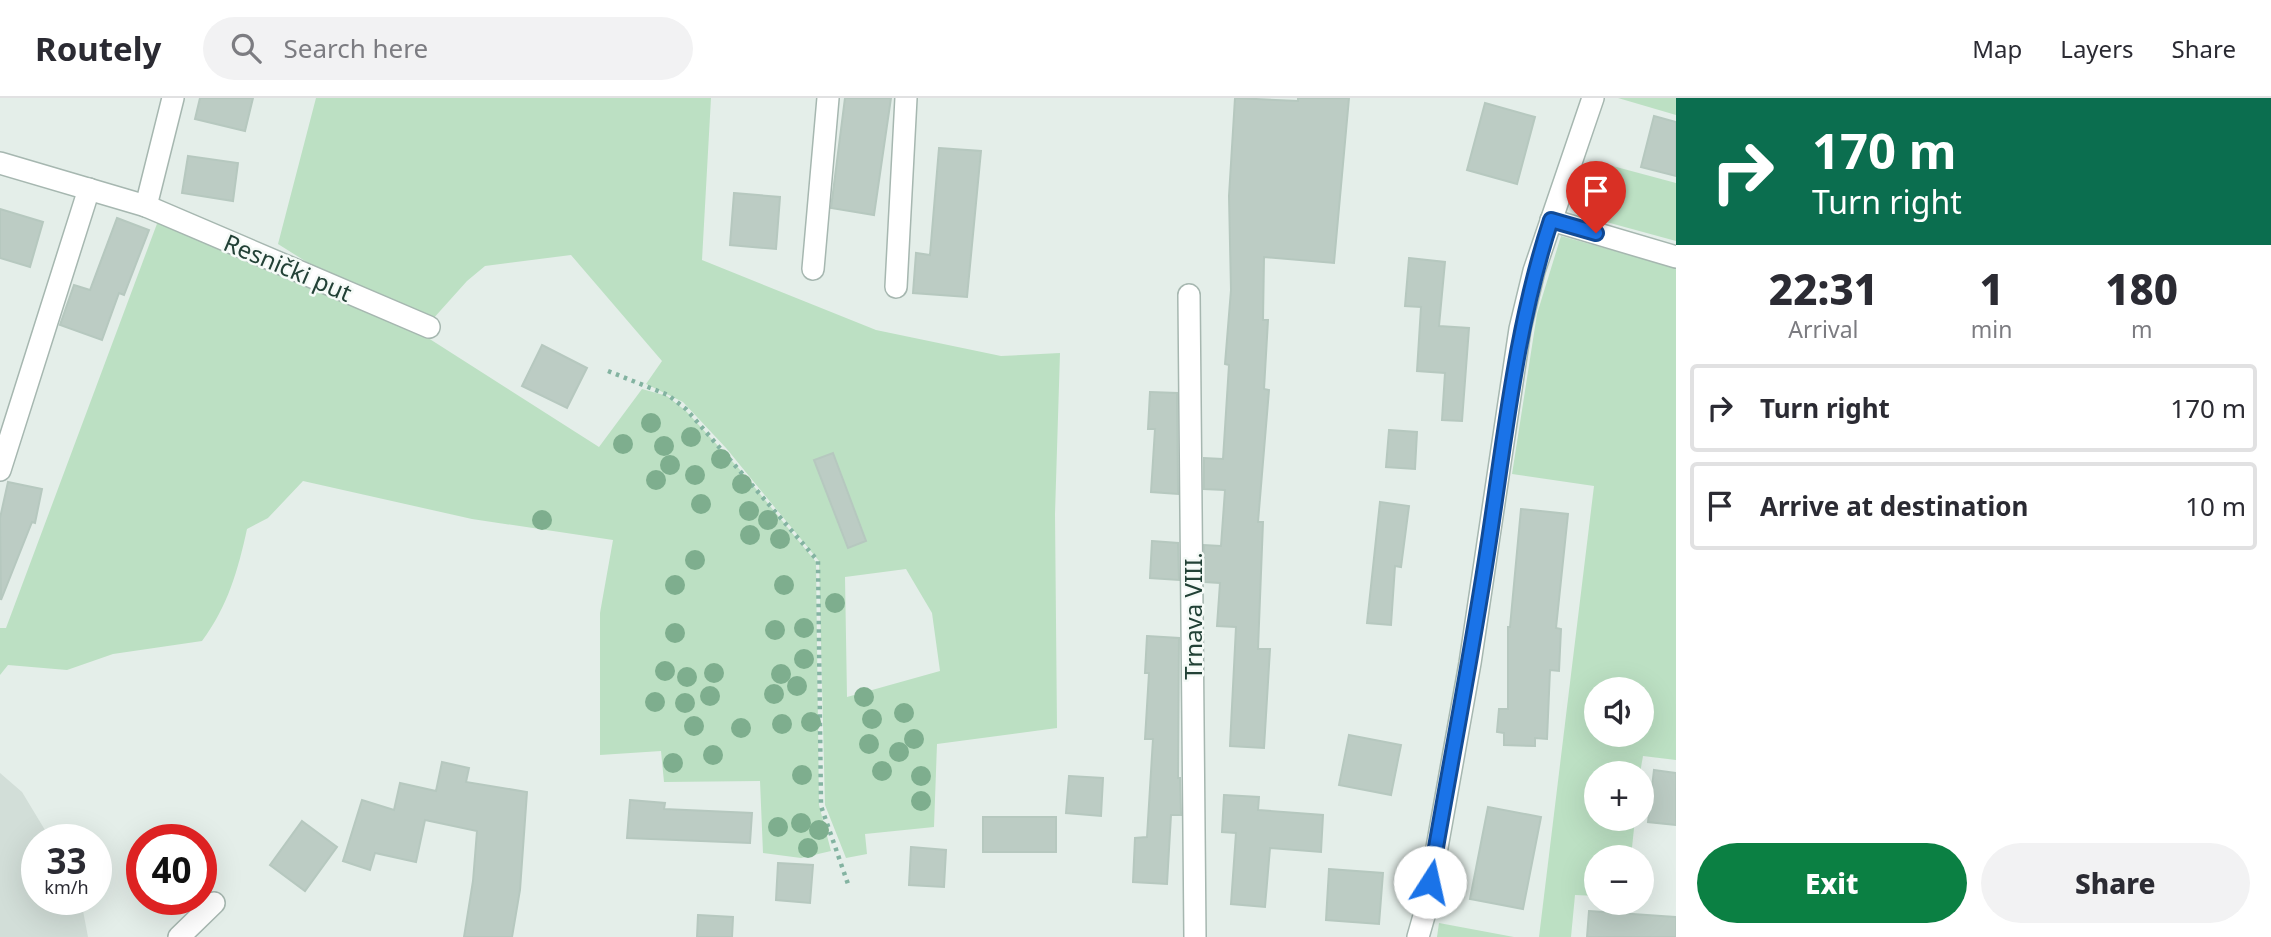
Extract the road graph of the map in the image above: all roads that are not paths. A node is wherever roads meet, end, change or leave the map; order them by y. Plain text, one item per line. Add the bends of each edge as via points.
1 (173, 98) edge
2 (828, 98) edge
3 (906, 98) edge
4 (1589, 99) edge
5 (0, 163) edge
6 (89, 189) junction
7 (146, 206) junction
8 (1551, 220) junction
9 (1676, 257) edge
10 (813, 269) dead end
11 (896, 287) dead end
12 (1189, 295) dead end
13 (429, 327) dead end
14 (0, 470) edge
15 (202, 915) edge
16 (179, 937) edge
17 (1195, 937) edge
18 (1418, 937) edge

1 - 7 street
2 - 10 street
3 - 11 street
4 - 8 street
5 - 6 street, Resnički put
6 - 7 street, Resnički put
6 - 14 street
7 - 13 street, Resnički put
8 - 9 street
8 - 18 street via 1520,330 1470,663
12 - 17 street, Trnava VIII.
15 - 16 street

